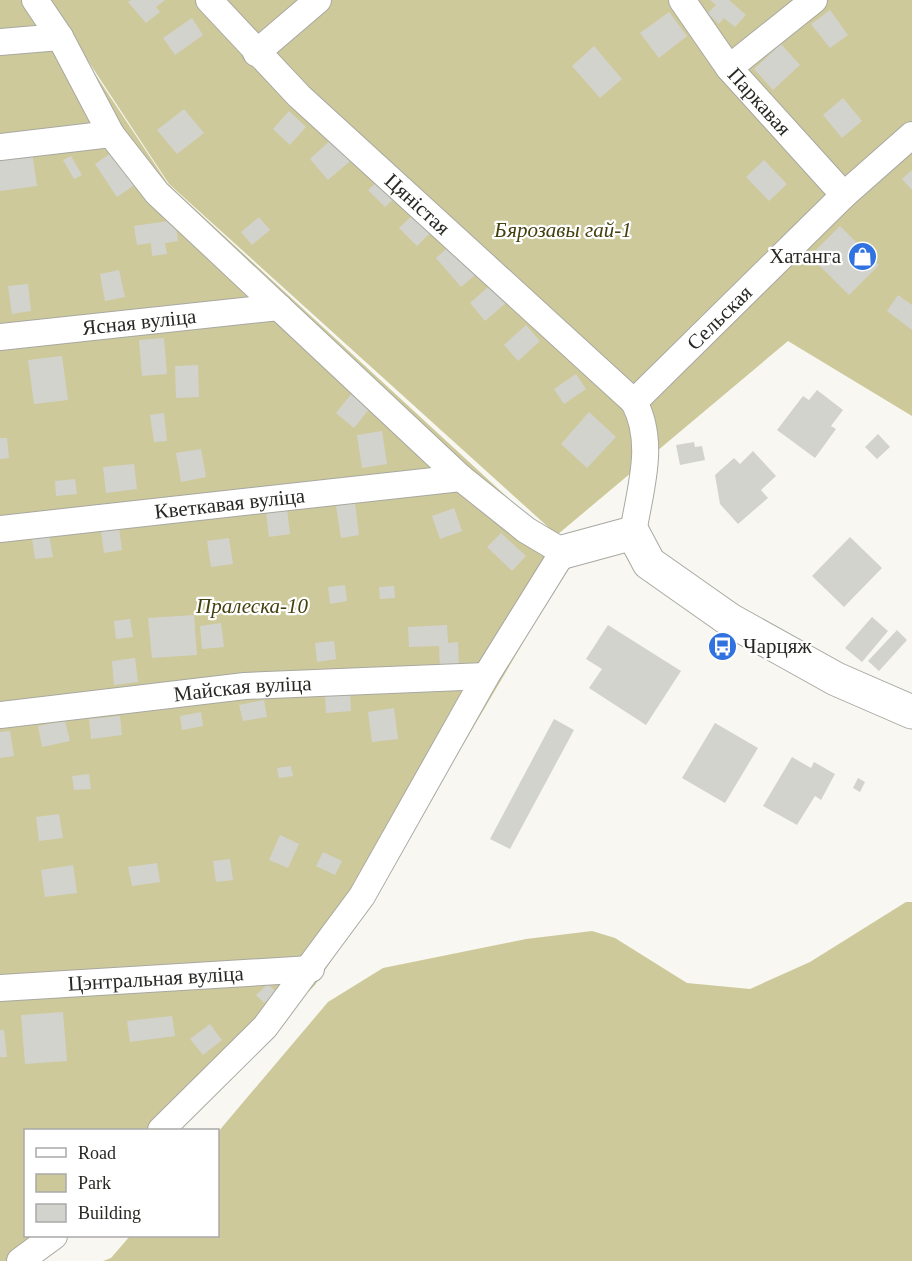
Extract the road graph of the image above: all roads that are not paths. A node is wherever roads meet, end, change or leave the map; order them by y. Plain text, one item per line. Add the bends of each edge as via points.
1 (35, 0) edge
2 (209, 0) edge
3 (318, 0) edge
4 (682, 0) edge
5 (814, 0) edge
6 (60, 37) junction
7 (0, 42) edge
8 (256, 53) junction
9 (729, 68) junction
10 (111, 134) junction
11 (912, 135) edge
12 (0, 147) edge
13 (844, 195) junction
14 (279, 307) junction
15 (0, 337) edge
16 (634, 402) junction
17 (461, 478) junction
18 (0, 529) edge
19 (633, 533) junction
20 (563, 552) junction
21 (486, 676) junction
22 (912, 712) edge
23 (0, 715) edge
24 (311, 969) junction
25 (0, 988) edge
26 (163, 1129) edge
27 (39, 1248) edge
28 (0, 1252) edge

1 - 6 street
2 - 8 street, Цяністая
3 - 8 street
4 - 9 street, Паркавая
5 - 9 street
6 - 7 street
6 - 10 street
8 - 16 street, Цяністая
9 - 13 street, Паркавая
10 - 12 street
10 - 14 street via 157,193
11 - 13 street, Сельская
13 - 16 street, Сельская
14 - 15 street, Ясная вуліца
14 - 17 street
16 - 19 street via 646,435
17 - 18 street, Кветкавая вуліца
17 - 20 street via 526,530
19 - 20 street
19 - 22 street via 649,563 729,620 836,679
20 - 21 street
21 - 23 street, Майская вуліца via 245,686
21 - 24 street via 362,896
24 - 25 street, Цэнтральная вуліца
24 - 26 street via 265,1027
27 - 28 street

